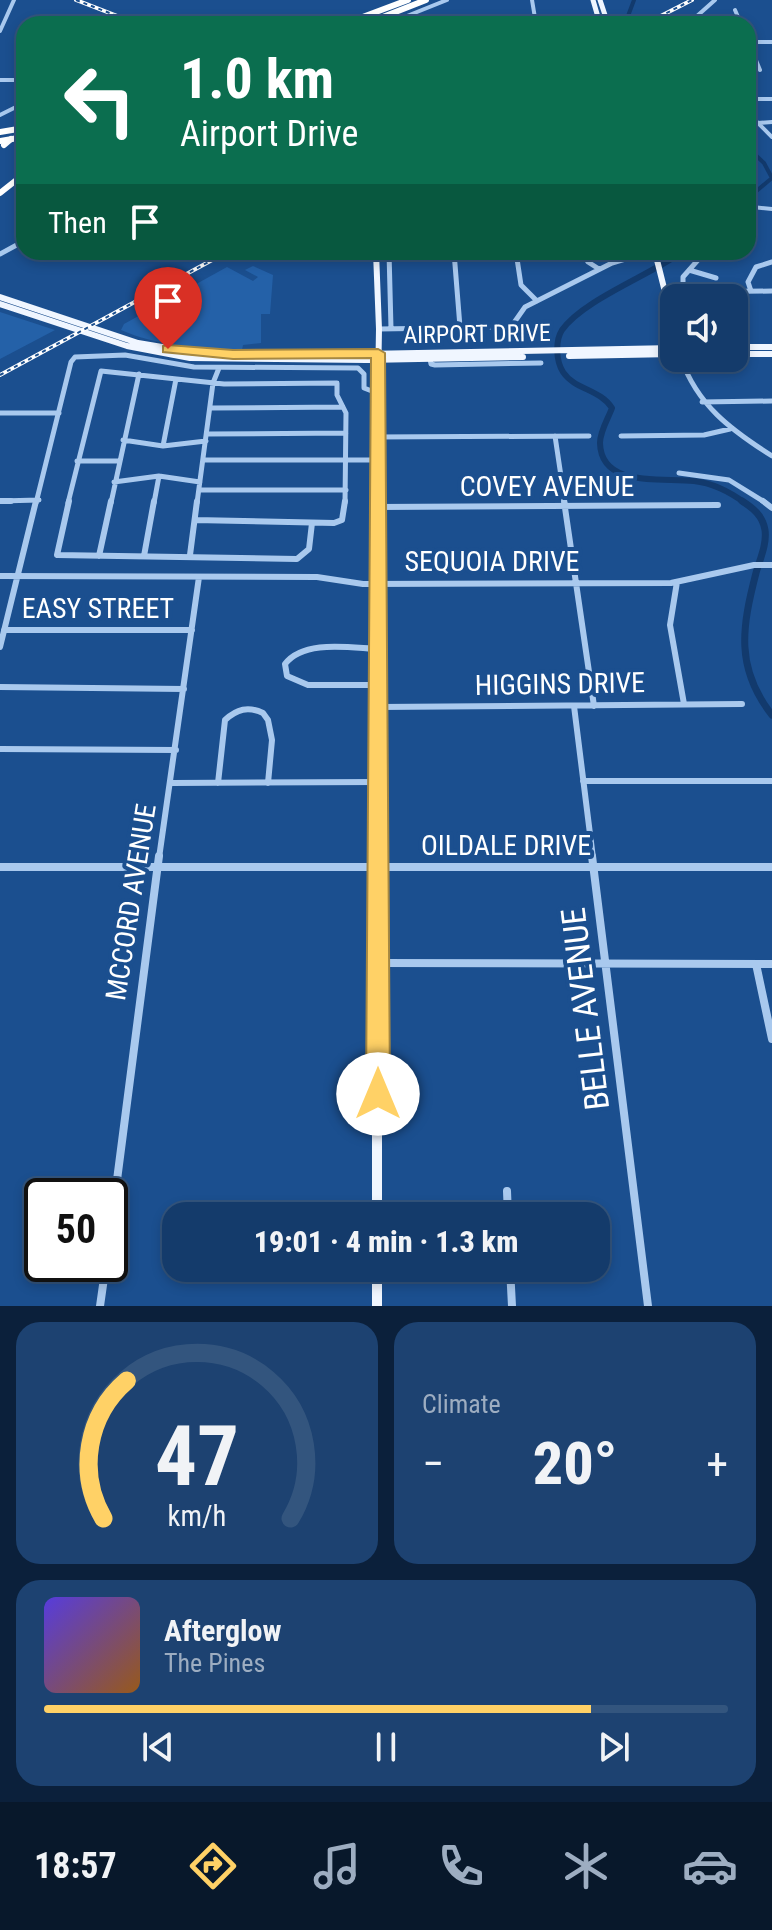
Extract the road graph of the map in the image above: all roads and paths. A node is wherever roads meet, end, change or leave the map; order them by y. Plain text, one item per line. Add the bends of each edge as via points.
1 (14, 0) edge
2 (408, 0) edge
3 (426, 0) edge
4 (447, 0) edge
5 (715, 0) edge
6 (735, 10) dead end
7 (365, 16) edge
8 (385, 16) edge
9 (407, 16) edge
10 (696, 16) edge
11 (738, 16) edge
12 (0, 31) edge
13 (757, 62) edge
14 (760, 70) dead end
15 (772, 122) edge
16 (758, 123) joint
17 (772, 137) edge
18 (16, 180) edge
19 (0, 193) edge
20 (376, 260) edge
21 (389, 260) edge
22 (455, 260) edge
23 (517, 260) edge
24 (587, 260) edge
25 (622, 260) edge
26 (658, 260) edge
27 (698, 260) edge
28 (772, 262) edge
29 (599, 269) junction
30 (689, 270) junction
31 (716, 278) dead end
32 (663, 284) edge
33 (751, 291) junction
34 (772, 291) edge
35 (0, 297) edge
36 (537, 301) junction
37 (0, 304) edge
38 (460, 327) junction
39 (391, 328) junction
40 (379, 329) junction
41 (748, 347) edge
42 (772, 347) edge
43 (660, 349) edge
44 (553, 353) junction
45 (563, 353) junction
46 (660, 354) edge
47 (748, 354) edge
48 (772, 354) edge
49 (378, 356) junction
50 (430, 359) junction
51 (541, 363) dead end
52 (219, 368) junction
53 (686, 372) edge
54 (139, 374) junction
55 (176, 379) junction
56 (213, 383) junction
57 (337, 383) junction
58 (349, 383) dead end
59 (377, 393) junction
60 (772, 401) edge
61 (702, 402) junction
62 (343, 407) junction
63 (211, 408) junction
64 (0, 413) edge
65 (59, 413) junction
66 (730, 429) junction
67 (346, 433) junction
68 (555, 436) junction
69 (589, 436) dead end
70 (621, 436) dead end
71 (206, 437) junction
72 (376, 437) junction
73 (123, 440) junction
74 (163, 446) junction
75 (770, 454) edge
76 (203, 460) junction
77 (346, 460) junction
78 (376, 460) junction
79 (77, 461) junction
80 (118, 461) junction
81 (679, 473) dead end
82 (159, 476) junction
83 (114, 482) junction
84 (200, 482) junction
85 (199, 490) junction
86 (346, 490) junction
87 (39, 500) junction
88 (0, 501) edge
89 (718, 505) dead end
90 (565, 506) junction
91 (377, 507) junction
92 (772, 508) edge
93 (195, 520) junction
94 (312, 523) junction
95 (190, 555) junction
96 (99, 556) junction
97 (144, 556) junction
98 (769, 565) edge
99 (0, 576) edge
100 (19, 577) junction
101 (199, 577) junction
102 (677, 582) junction
103 (378, 583) junction
104 (576, 583) junction
105 (4, 630) junction
106 (192, 630) junction
107 (0, 647) edge
108 (379, 649) junction
109 (379, 685) junction
110 (0, 687) edge
111 (184, 689) junction
112 (684, 704) junction
113 (742, 704) dead end
114 (574, 706) junction
115 (594, 706) junction
116 (379, 707) junction
117 (0, 749) edge
118 (176, 750) junction
119 (583, 781) junction
120 (772, 781) edge
121 (379, 782) junction
122 (172, 783) junction
123 (218, 783) junction
124 (268, 783) junction
125 (0, 867) edge
126 (379, 867) junction
127 (594, 867) junction
128 (772, 867) edge
129 (160, 868) junction
130 (378, 963) junction
131 (606, 963) junction
132 (756, 964) junction
133 (772, 964) edge
134 (772, 1039) edge
135 (117, 1178) edge
136 (507, 1191) dead end
137 (377, 1202) edge
138 (507, 1202) edge
139 (103, 1282) edge
140 (377, 1282) edge
141 (511, 1282) edge
142 (100, 1306) edge
143 (377, 1306) edge
144 (512, 1306) edge
145 (648, 1306) edge

1 - 12 street
2 - 7 highway
3 - 8 highway
4 - 9 street
5 - 10 street
6 - 11 street
13 - 14 street
15 - 16 street
16 - 17 street
18 - 19 highway
20 - 40 main road
21 - 39 street
22 - 38 street
23 - 36 street via 521,285
24 - 29 street
25 - 29 street
26 - 32 main road
27 - 30 street
28 - 33 street via 756,267 748,282
29 - 36 street
30 - 31 street
30 - 33 street via 683,287 694,292
33 - 34 street
35 - 49 main road, AIRPORT DRIVE via 130,340 183,351
36 - 38 street via 520,311 511,327
37 - 49 main road, AIRPORT DRIVE via 174,356
38 - 39 street
39 - 40 street
40 - 49 main road
41 - 42 main road
43 - 45 main road, AIRPORT DRIVE
44 - 45 main road, AIRPORT DRIVE
44 - 49 main road, AIRPORT DRIVE
44 - 50 main road, AIRPORT DRIVE
45 - 46 main road, AIRPORT DRIVE
47 - 48 main road
49 - 50 main road, AIRPORT DRIVE
49 - 59 main road
50 - 51 street via 435,365
52 - 56 street
52 - 59 street via 358,368 364,374 364,388
52 - 65 street via 125,355 75,357
53 - 61 street
54 - 55 street
54 - 73 street
54 - 79 street via 98,374
55 - 56 street
55 - 74 street
56 - 57 street
56 - 63 street
57 - 58 street
57 - 62 street
59 - 72 main road
60 - 61 street
61 - 66 street
62 - 63 street
62 - 67 street
63 - 71 street
64 - 65 street
65 - 87 street
66 - 70 street via 704,435
66 - 75 street
67 - 71 street
67 - 77 street
68 - 69 street
68 - 72 street
68 - 90 street
71 - 74 street
71 - 76 street
72 - 78 main road
73 - 74 street
73 - 80 street
76 - 77 street
76 - 84 street
77 - 78 street
77 - 86 street
78 - 91 main road
79 - 80 street
79 - 96 street via 57,555
80 - 83 street
81 - 92 street via 718,475 754,491
82 - 83 street
82 - 84 street
82 - 97 street
83 - 96 street
84 - 85 street
85 - 86 street
85 - 93 street
86 - 94 street via 342,520
87 - 88 street
87 - 100 street
89 - 90 street, COVEY AVENUE
90 - 91 street, COVEY AVENUE
90 - 104 street
91 - 103 main road
93 - 94 street
93 - 95 street
94 - 95 street via 311,549 297,559
95 - 97 street
96 - 97 street
98 - 102 street, SEQUOIA DRIVE
99 - 100 street, SEQUOIA DRIVE
100 - 101 street, SEQUOIA DRIVE
100 - 105 street
101 - 103 street, SEQUOIA DRIVE
101 - 106 street, MCCORD AVENUE
102 - 104 street, SEQUOIA DRIVE
102 - 112 street via 670,625
103 - 104 street, SEQUOIA DRIVE
103 - 108 main road
104 - 115 street
105 - 106 street, EASY STREET
105 - 107 street
106 - 111 street, MCCORD AVENUE
108 - 109 main road
108 - 109 street via 301,650 284,668 301,684
109 - 116 main road
110 - 111 street
111 - 118 street, MCCORD AVENUE
112 - 113 street, HIGGINS DRIVE
112 - 115 street, HIGGINS DRIVE
114 - 115 street, HIGGINS DRIVE
114 - 116 street, HIGGINS DRIVE
114 - 119 street, BELLE AVENUE
116 - 121 main road
117 - 118 street
118 - 122 street, MCCORD AVENUE
119 - 120 street
119 - 127 street, BELLE AVENUE
121 - 124 street
121 - 126 main road
122 - 123 street
122 - 129 street, MCCORD AVENUE
123 - 124 street
123 - 124 street via 223,725 229,715 245,708 270,719
125 - 129 street, OILDALE DRIVE
126 - 127 street, OILDALE DRIVE
126 - 129 street, OILDALE DRIVE
126 - 130 main road
127 - 128 street, OILDALE DRIVE
127 - 131 street, BELLE AVENUE
129 - 135 street, MCCORD AVENUE
130 - 131 street
130 - 137 main road
131 - 132 street
131 - 145 street, BELLE AVENUE
132 - 133 street
132 - 134 street
136 - 138 street
139 - 142 street
140 - 143 main road
141 - 144 street

